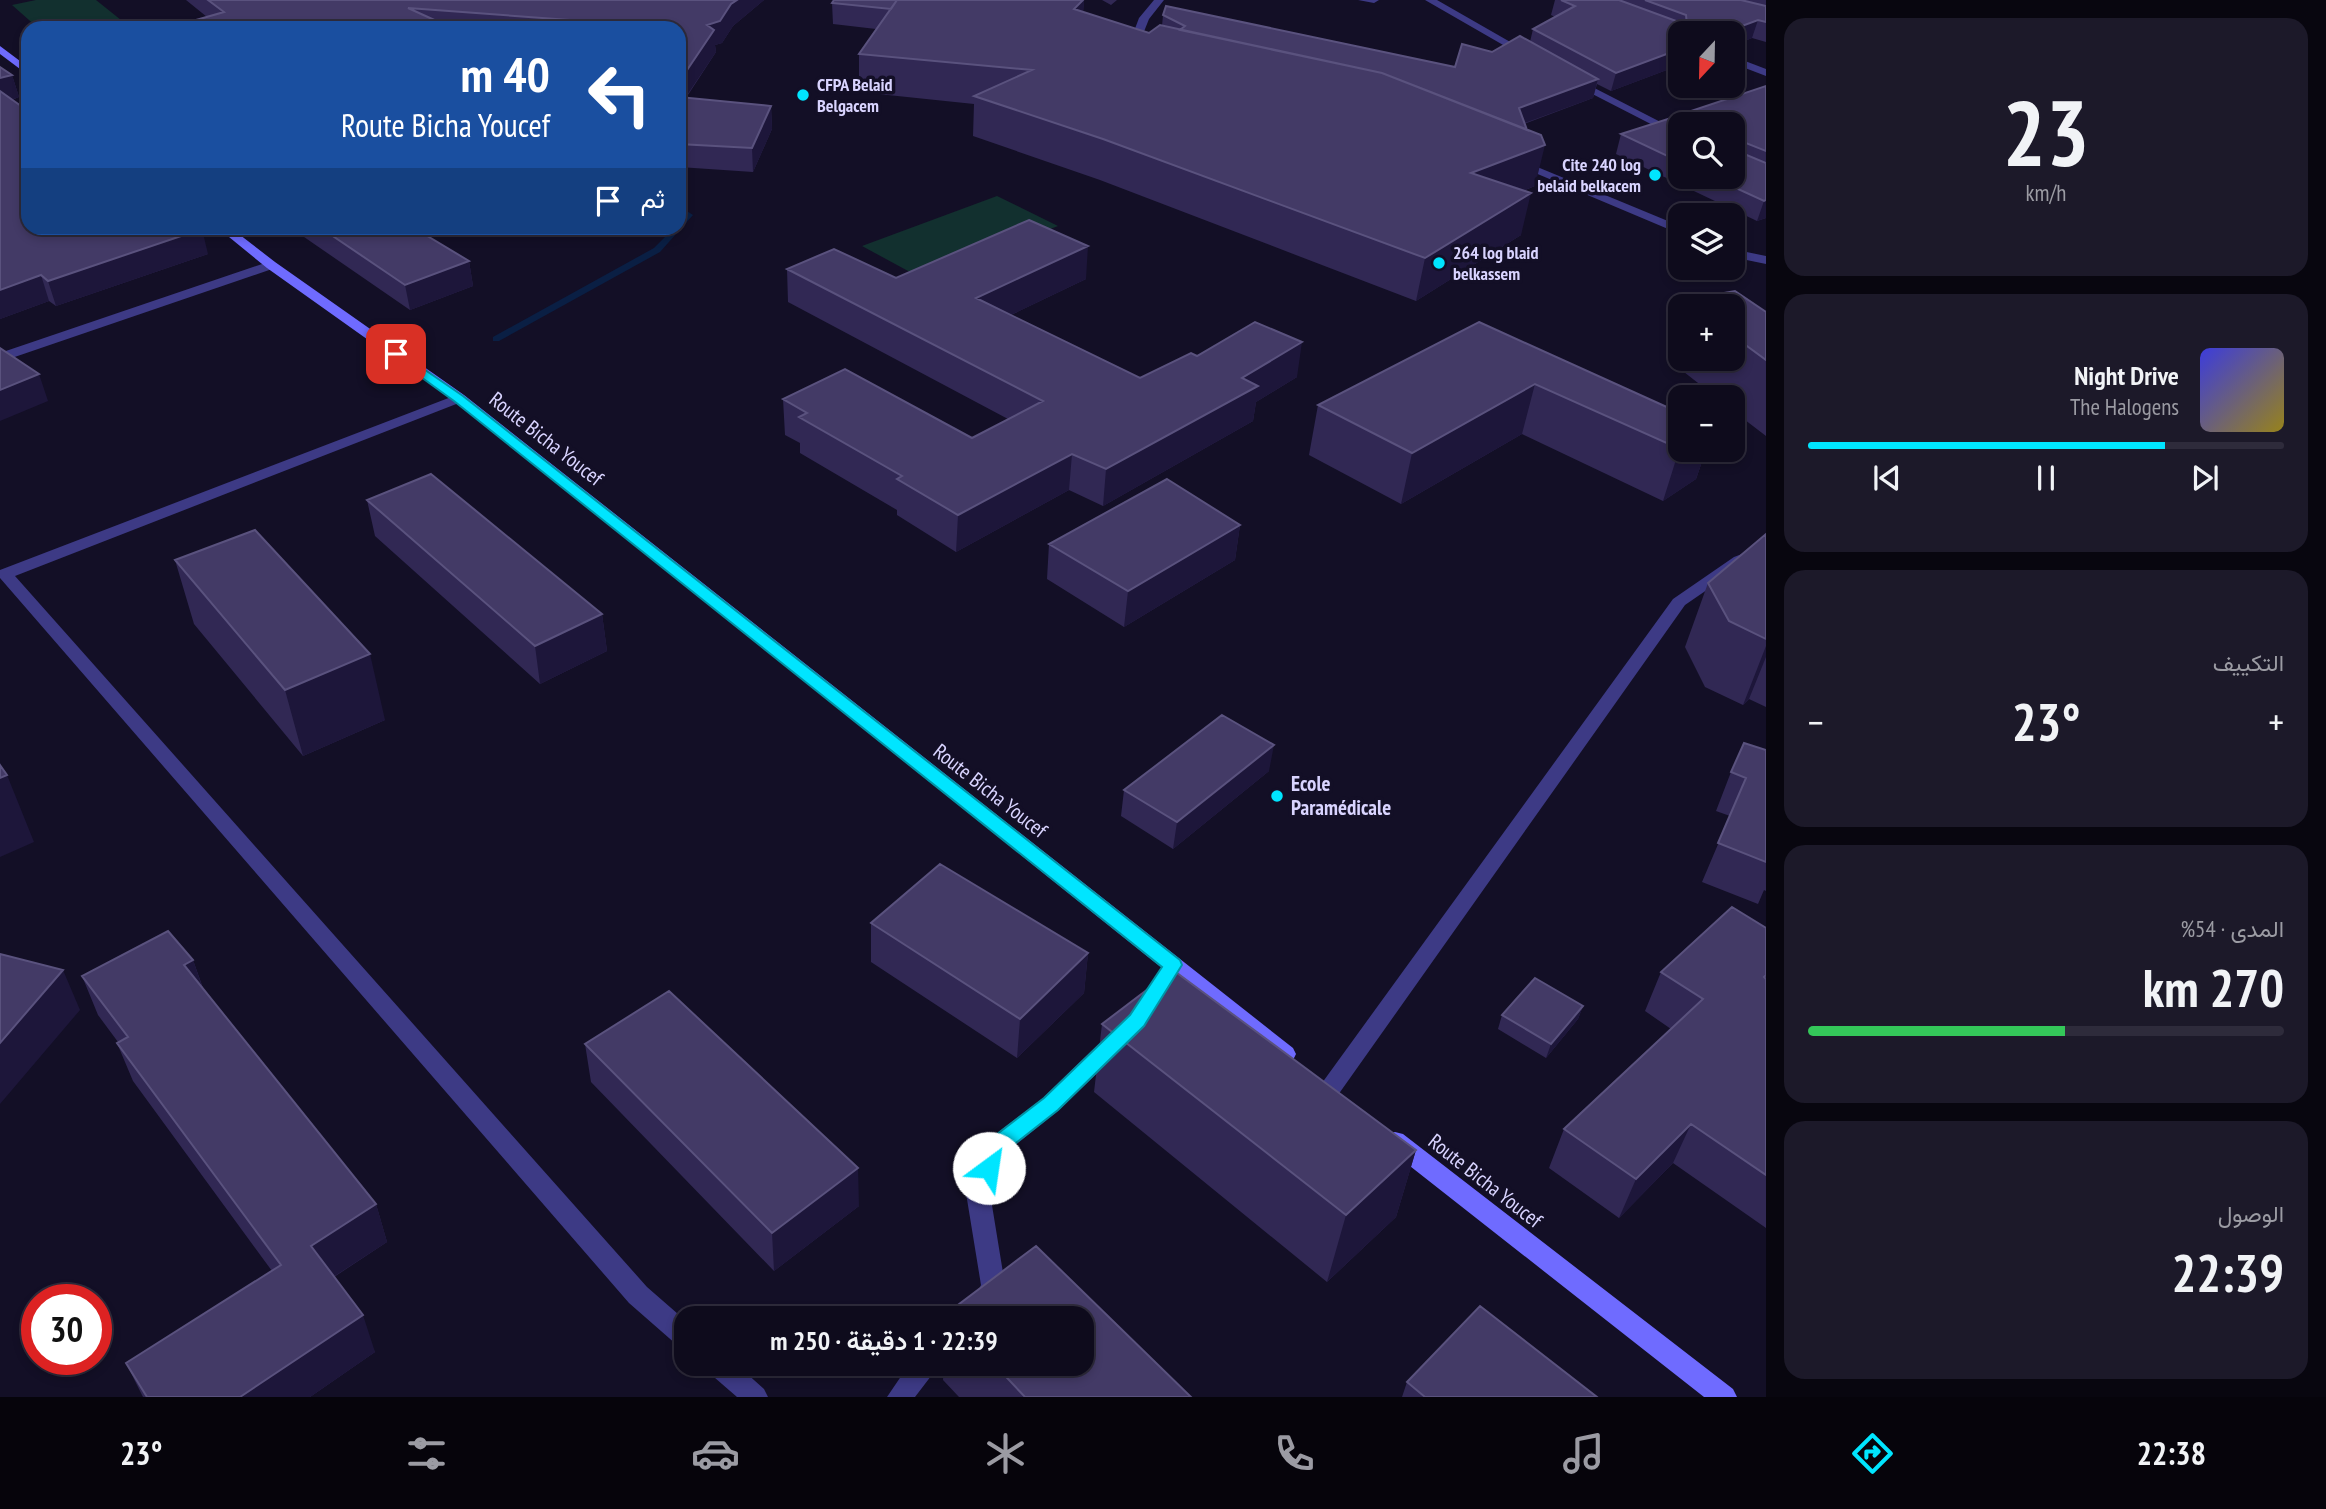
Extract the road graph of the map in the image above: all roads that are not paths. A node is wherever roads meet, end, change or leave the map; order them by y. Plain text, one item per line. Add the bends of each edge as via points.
1 (1159, 0) edge
2 (1363, 0) edge
3 (1374, 0) edge
4 (1430, 0) edge
5 (0, 49) edge
6 (1534, 58) edge
7 (1164, 60) edge
8 (1745, 64) edge
9 (21, 66) edge
10 (1766, 73) edge
11 (1568, 77) edge
12 (1668, 130) edge
13 (1506, 157) edge
14 (1668, 225) edge
15 (233, 235) edge
16 (1745, 256) edge
17 (1766, 260) edge
18 (271, 265) junction
19 (0, 358) edge
20 (459, 398) junction
21 (1766, 550) edge
22 (1173, 965) junction
23 (1159, 987) edge
24 (1128, 1030) edge
25 (1298, 1065) edge
26 (1330, 1089) edge
27 (1384, 1132) edge
28 (983, 1306) edge
29 (674, 1326) edge
30 (731, 1376) edge
31 (916, 1376) edge
32 (755, 1397) edge
33 (900, 1397) edge
34 (1724, 1397) edge

1 - 7 street via 1138,34 1143,47
2 - 3 street
4 - 6 street
5 - 9 main road
8 - 10 street
11 - 12 street
13 - 14 street
15 - 18 main road, Route Bicha Youcef
16 - 17 street
18 - 19 street
18 - 20 main road, Route Bicha Youcef
20 - 22 main road, Route Bicha Youcef
20 - 29 street via 5,574 638,1295
21 - 26 street via 1740,560 1679,602
22 - 23 street
22 - 25 main road, Route Bicha Youcef
24 - 28 street via 1051,1104 1000,1144 978,1193 993,1285
27 - 34 main road, Route Bicha Youcef
30 - 32 street
31 - 33 street

